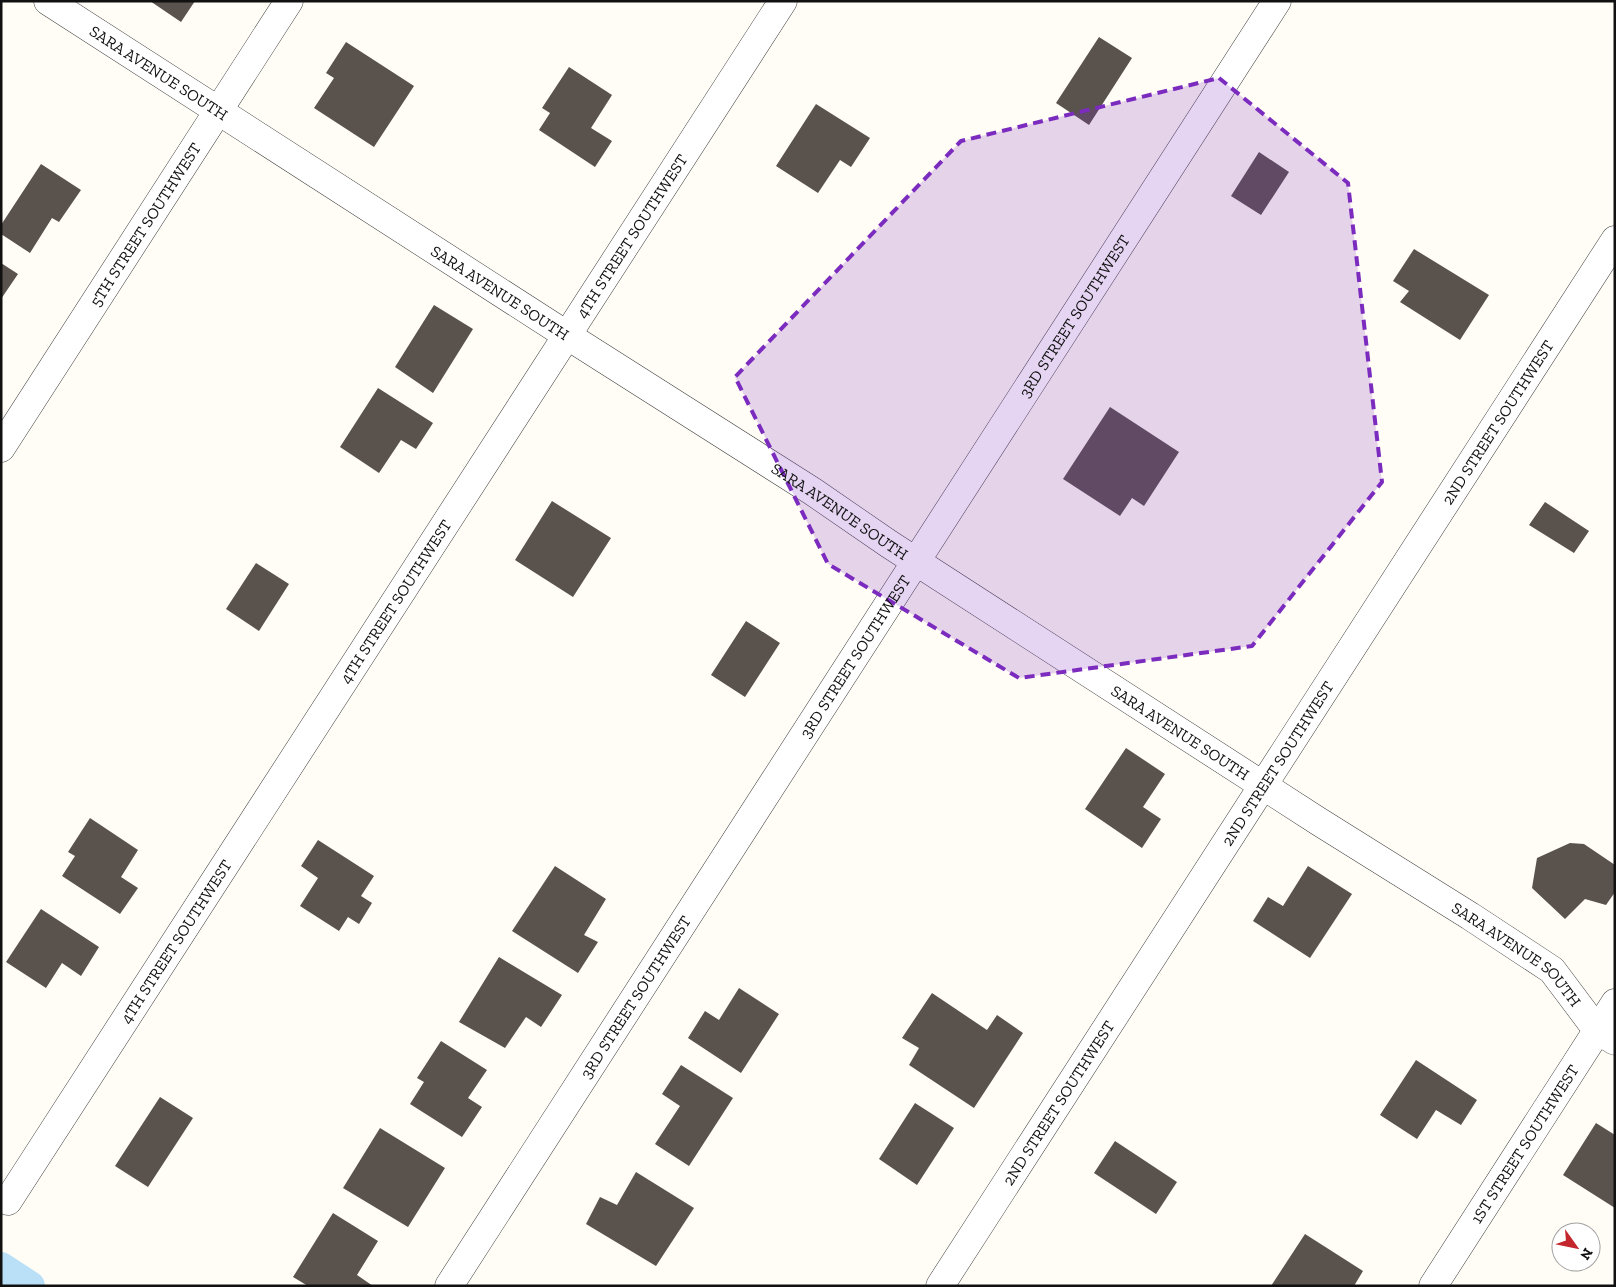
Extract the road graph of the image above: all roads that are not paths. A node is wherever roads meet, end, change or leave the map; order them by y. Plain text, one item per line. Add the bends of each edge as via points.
1 (48, 1) edge
2 (289, 1) edge
3 (783, 1) edge
4 (1277, 1) edge
5 (218, 111) junction
6 (1615, 240) edge
7 (568, 336) junction
8 (1, 448) edge
9 (916, 561) junction
10 (1264, 784) junction
11 (1615, 1003) edge
12 (1606, 1035) edge
13 (8, 1201) dead end
14 (449, 1286) edge
15 (940, 1286) edge
16 (1433, 1286) edge

1 - 5 street, SARA AVENUE SOUTH
2 - 5 street, 5TH STREET SOUTHWEST
3 - 7 street, 4TH STREET SOUTHWEST
4 - 9 street, 3RD STREET SOUTHWEST
5 - 7 street, SARA AVENUE SOUTH
5 - 8 street, 5TH STREET SOUTHWEST
6 - 10 street, 2ND STREET SOUTHWEST
7 - 9 street, SARA AVENUE SOUTH
7 - 13 street, 4TH STREET SOUTHWEST
9 - 10 street, SARA AVENUE SOUTH
9 - 14 street, 3RD STREET SOUTHWEST
10 - 12 street, SARA AVENUE SOUTH via 1552,970
10 - 15 street, 2ND STREET SOUTHWEST
11 - 12 street, 1ST STREET SOUTHWEST
12 - 16 street, 1ST STREET SOUTHWEST

